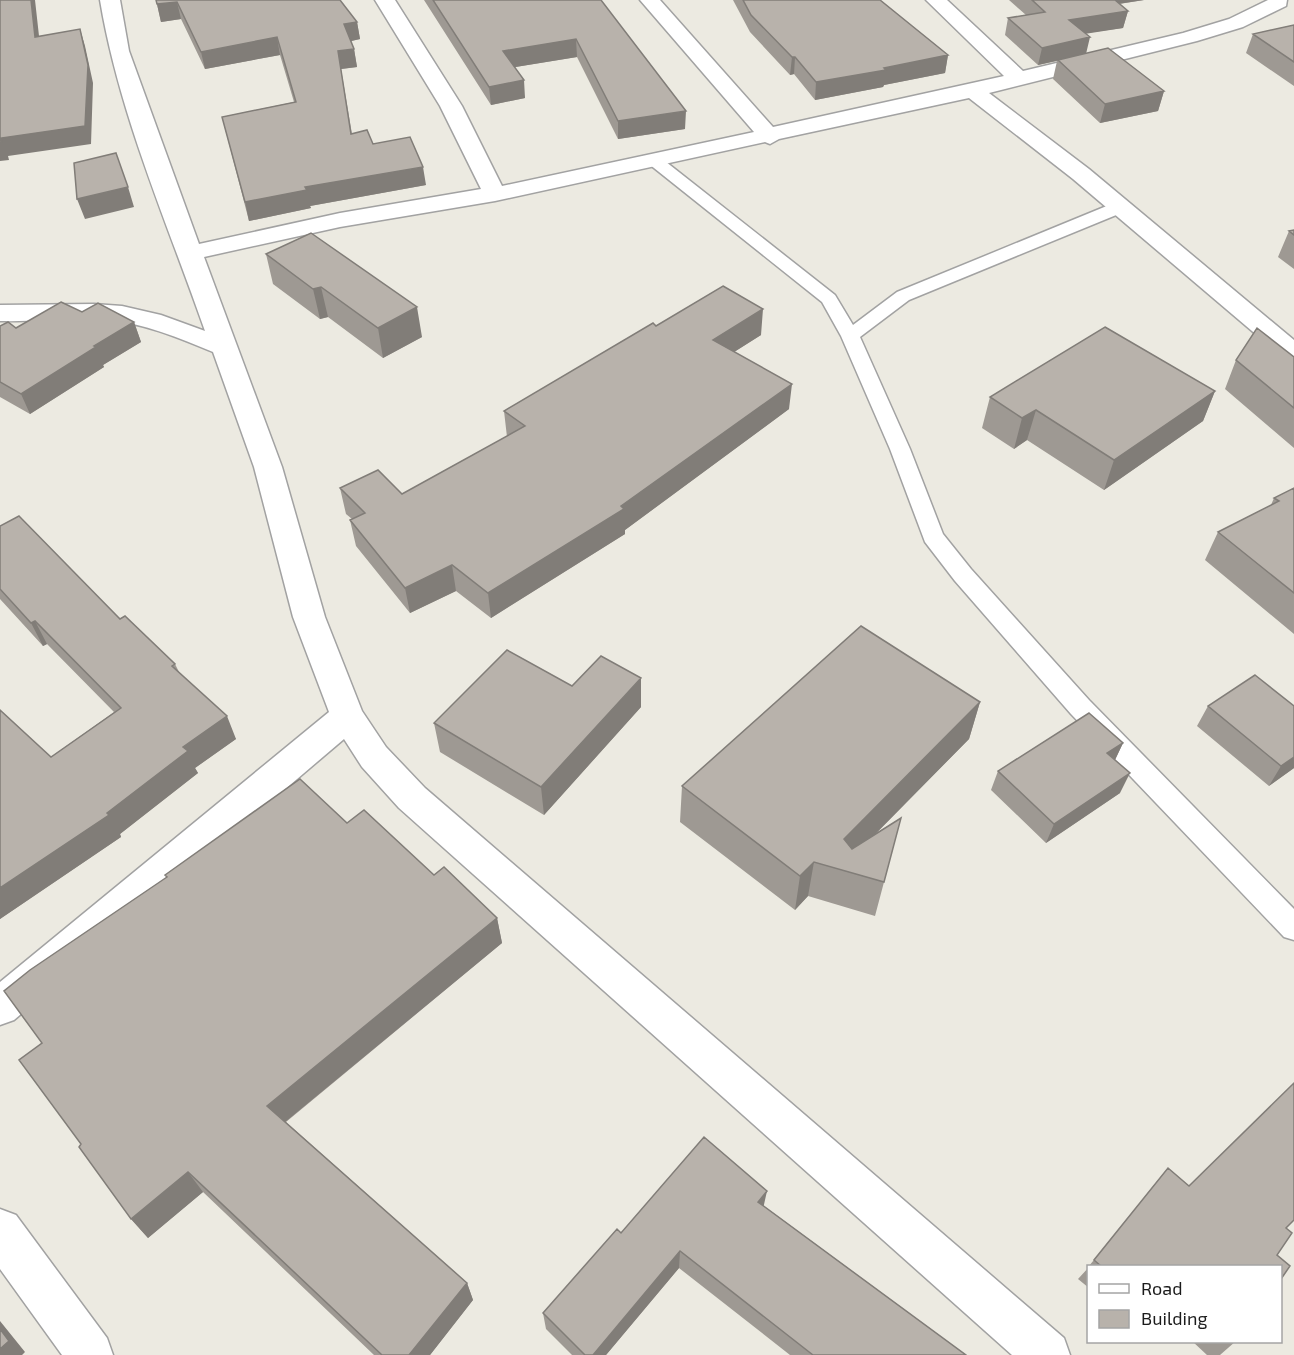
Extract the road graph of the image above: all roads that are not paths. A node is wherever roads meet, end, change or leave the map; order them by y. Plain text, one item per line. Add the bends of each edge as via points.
1 (110, 0) edge
2 (385, 0) edge
3 (650, 0) edge
4 (936, 0) edge
5 (1283, 5) edge
6 (1018, 78) junction
7 (973, 91) junction
8 (770, 137) junction
9 (655, 161) junction
10 (495, 194) junction
11 (1120, 207) junction
12 (190, 253) junction
13 (0, 313) edge
14 (850, 336) junction
15 (223, 347) junction
16 (1294, 353) edge
17 (347, 716) junction
18 (1294, 928) edge
19 (0, 1007) edge
20 (0, 1231) edge
21 (90, 1355) edge
22 (1047, 1355) edge

1 - 12 street via 119,51
2 - 10 street via 451,106
3 - 8 street
4 - 6 street
5 - 6 street via 1166,44
6 - 7 street
7 - 8 street
7 - 11 street
8 - 9 street
9 - 10 street
9 - 14 lane via 829,299
10 - 12 street via 340,220
11 - 14 lane via 903,296
11 - 16 street
12 - 15 street
13 - 15 street via 106,311 173,327
14 - 18 lane via 900,449 933,537 1080,707
15 - 17 street via 268,467 309,617
17 - 19 street
17 - 22 street via 374,757 412,798
20 - 21 street

